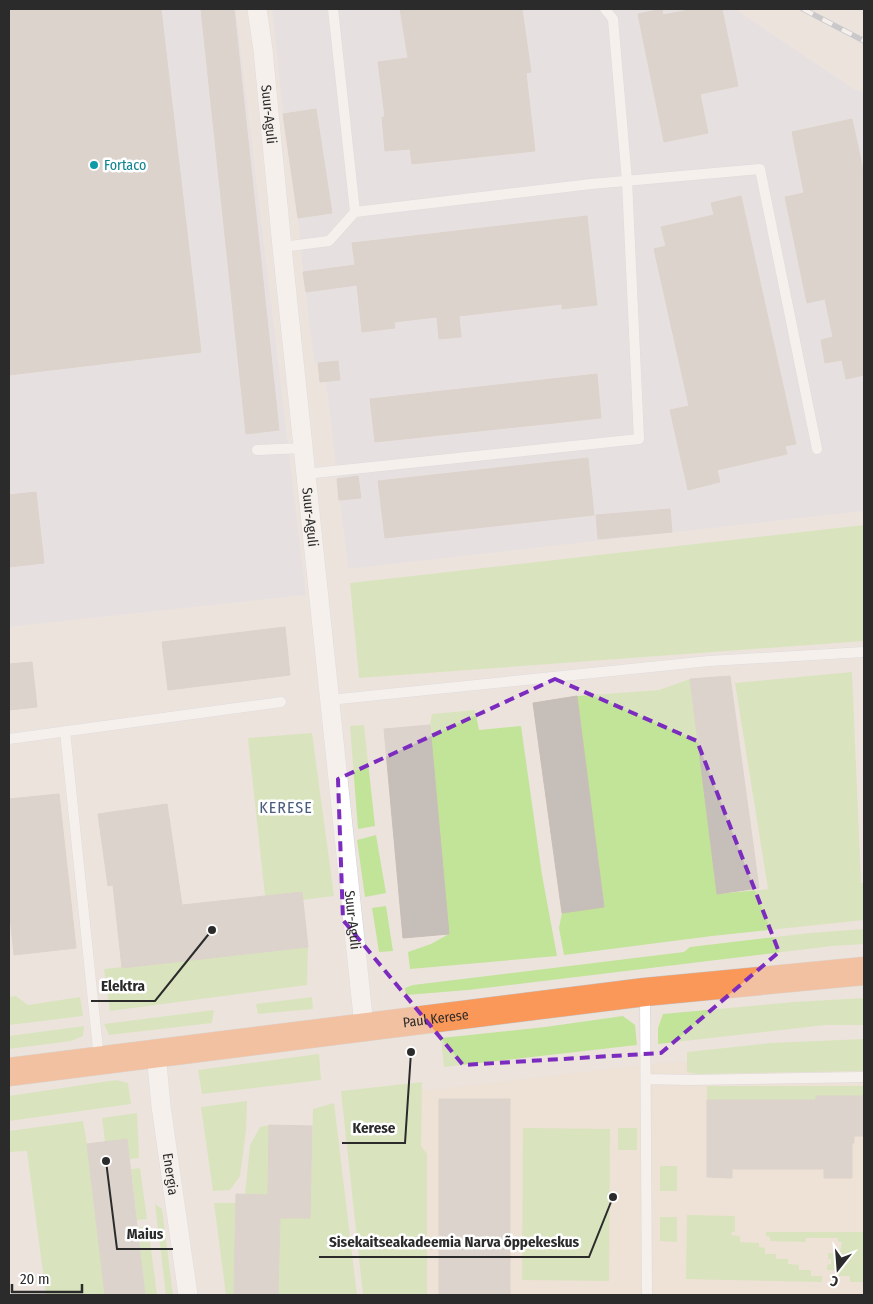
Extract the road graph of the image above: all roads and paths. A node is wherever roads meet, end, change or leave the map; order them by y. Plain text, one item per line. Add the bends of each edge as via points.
1 (257, 9) edge
2 (333, 9) edge
3 (605, 9) edge
4 (627, 181) junction
5 (355, 212) junction
6 (282, 247) junction
7 (303, 448) junction
8 (817, 449) dead end
9 (257, 450) dead end
10 (305, 474) junction
11 (864, 645) edge
12 (864, 652) edge
13 (853, 653) junction
14 (329, 700) junction
15 (281, 702) dead end
16 (65, 731) junction
17 (9, 738) edge
18 (864, 971) edge
19 (645, 992) junction
20 (364, 1026) junction
21 (156, 1053) junction
22 (99, 1060) junction
23 (9, 1072) edge
24 (864, 1077) edge
25 (647, 1079) junction
26 (188, 1295) edge
27 (647, 1295) edge

1 - 6 street, Suur-Aguli
2 - 5 lane
3 - 4 lane via 613,19
4 - 5 lane
4 - 8 lane via 760,169
4 - 10 lane via 639,439
5 - 6 lane via 329,240
6 - 7 street, Suur-Aguli
7 - 9 lane
7 - 10 street, Suur-Aguli
10 - 14 street, Suur-Aguli
11 - 13 lane
12 - 13 lane
13 - 14 lane via 709,661
14 - 20 street, Suur-Aguli
15 - 16 lane
16 - 17 lane
16 - 22 lane
18 - 19 highway, Paul Kerese
19 - 20 highway, Paul Kerese
19 - 25 lane
20 - 21 highway, Paul Kerese
21 - 22 highway, Paul Kerese
21 - 26 street, Energia
22 - 23 highway, Paul Kerese
24 - 25 lane
25 - 27 lane

